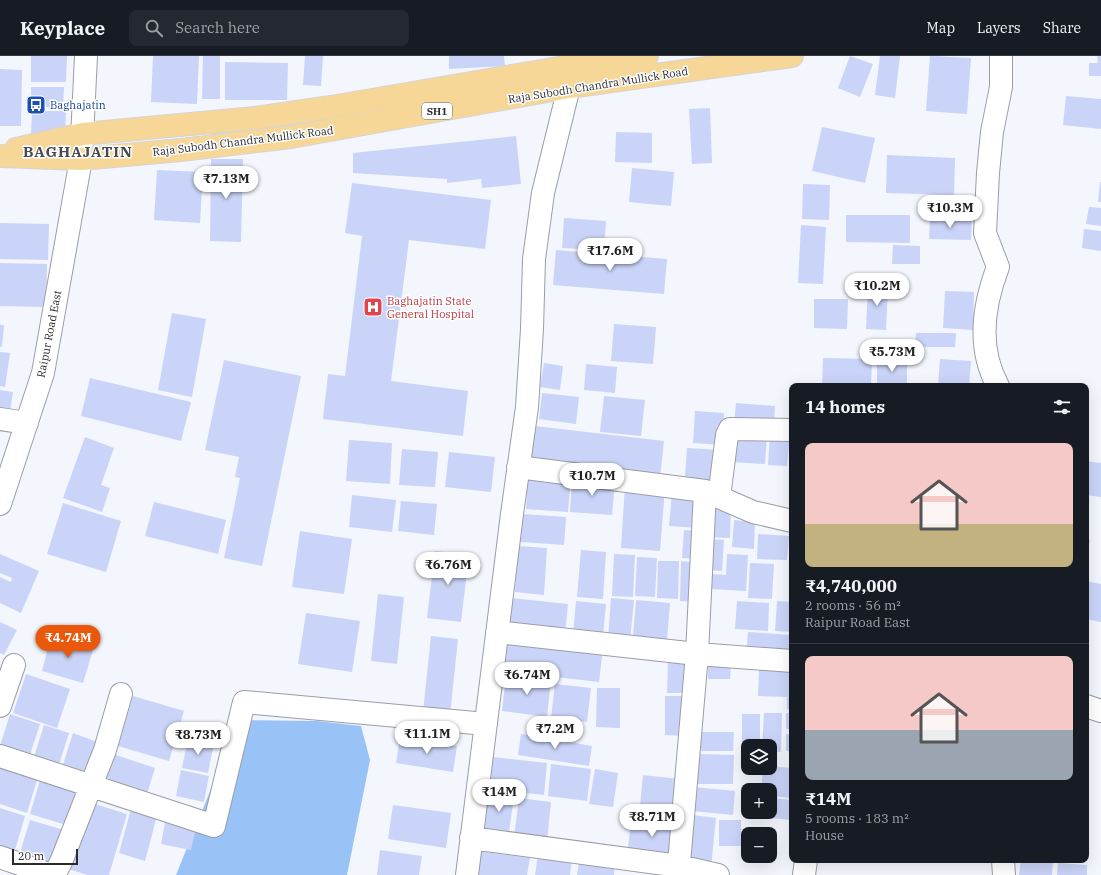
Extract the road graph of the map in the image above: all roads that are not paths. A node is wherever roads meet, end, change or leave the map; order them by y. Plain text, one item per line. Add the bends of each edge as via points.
1 (86, 56) edge
2 (647, 56) edge
3 (792, 56) edge
4 (1001, 56) edge
5 (571, 70) edge
6 (83, 134) junction
7 (0, 152) edge
8 (0, 156) edge
9 (80, 159) junction
10 (994, 383) edge
11 (0, 419) edge
12 (27, 423) junction
13 (789, 430) edge
14 (518, 467) junction
15 (712, 494) junction
16 (0, 504) edge
17 (789, 520) edge
18 (497, 632) junction
19 (697, 654) junction
20 (789, 661) edge
21 (14, 665) dead end
22 (121, 694) dead end
23 (0, 706) edge
24 (1089, 707) edge
25 (1101, 711) edge
26 (486, 724) junction
27 (0, 756) edge
28 (91, 784) junction
29 (471, 838) junction
30 (0, 856) edge
31 (806, 863) edge
32 (1004, 863) edge
33 (679, 870) edge
34 (53, 875) edge
35 (467, 875) edge
36 (718, 875) edge
37 (804, 875) edge
38 (1004, 875) edge

1 - 6 street, Raipur Road East
2 - 5 main road, Raja Subodh Chandra Mullick Road / SH1
3 - 5 main road, Raja Subodh Chandra Mullick Road / SH1
4 - 10 street via 1001,87 992,132 985,233 998,267 989,291 983,325 985,354
5 - 6 main road, Raja Subodh Chandra Mullick Road / SH1 via 255,118
5 - 9 main road, Raja Subodh Chandra Mullick Road / SH1 via 291,137
5 - 14 street via 543,193 534,259 527,407
6 - 7 main road, Raja Subodh Chandra Mullick Road
6 - 9 street, Raipur Road East
8 - 9 main road, Raja Subodh Chandra Mullick Road / SH1
9 - 12 street, Raipur Road East via 44,373
11 - 12 street
12 - 16 street, Raipur Road East
13 - 15 street via 730,429
14 - 15 street
14 - 18 street
15 - 17 street via 753,512
15 - 19 street
18 - 19 street
18 - 26 street
19 - 20 street
19 - 33 street
21 - 23 street
22 - 28 street via 105,750
24 - 25 street
26 - 28 street via 244,702 214,826
26 - 29 street
27 - 28 street
28 - 34 street via 61,862
29 - 33 street
29 - 35 street
30 - 34 street
31 - 37 street
32 - 38 street
33 - 36 street

